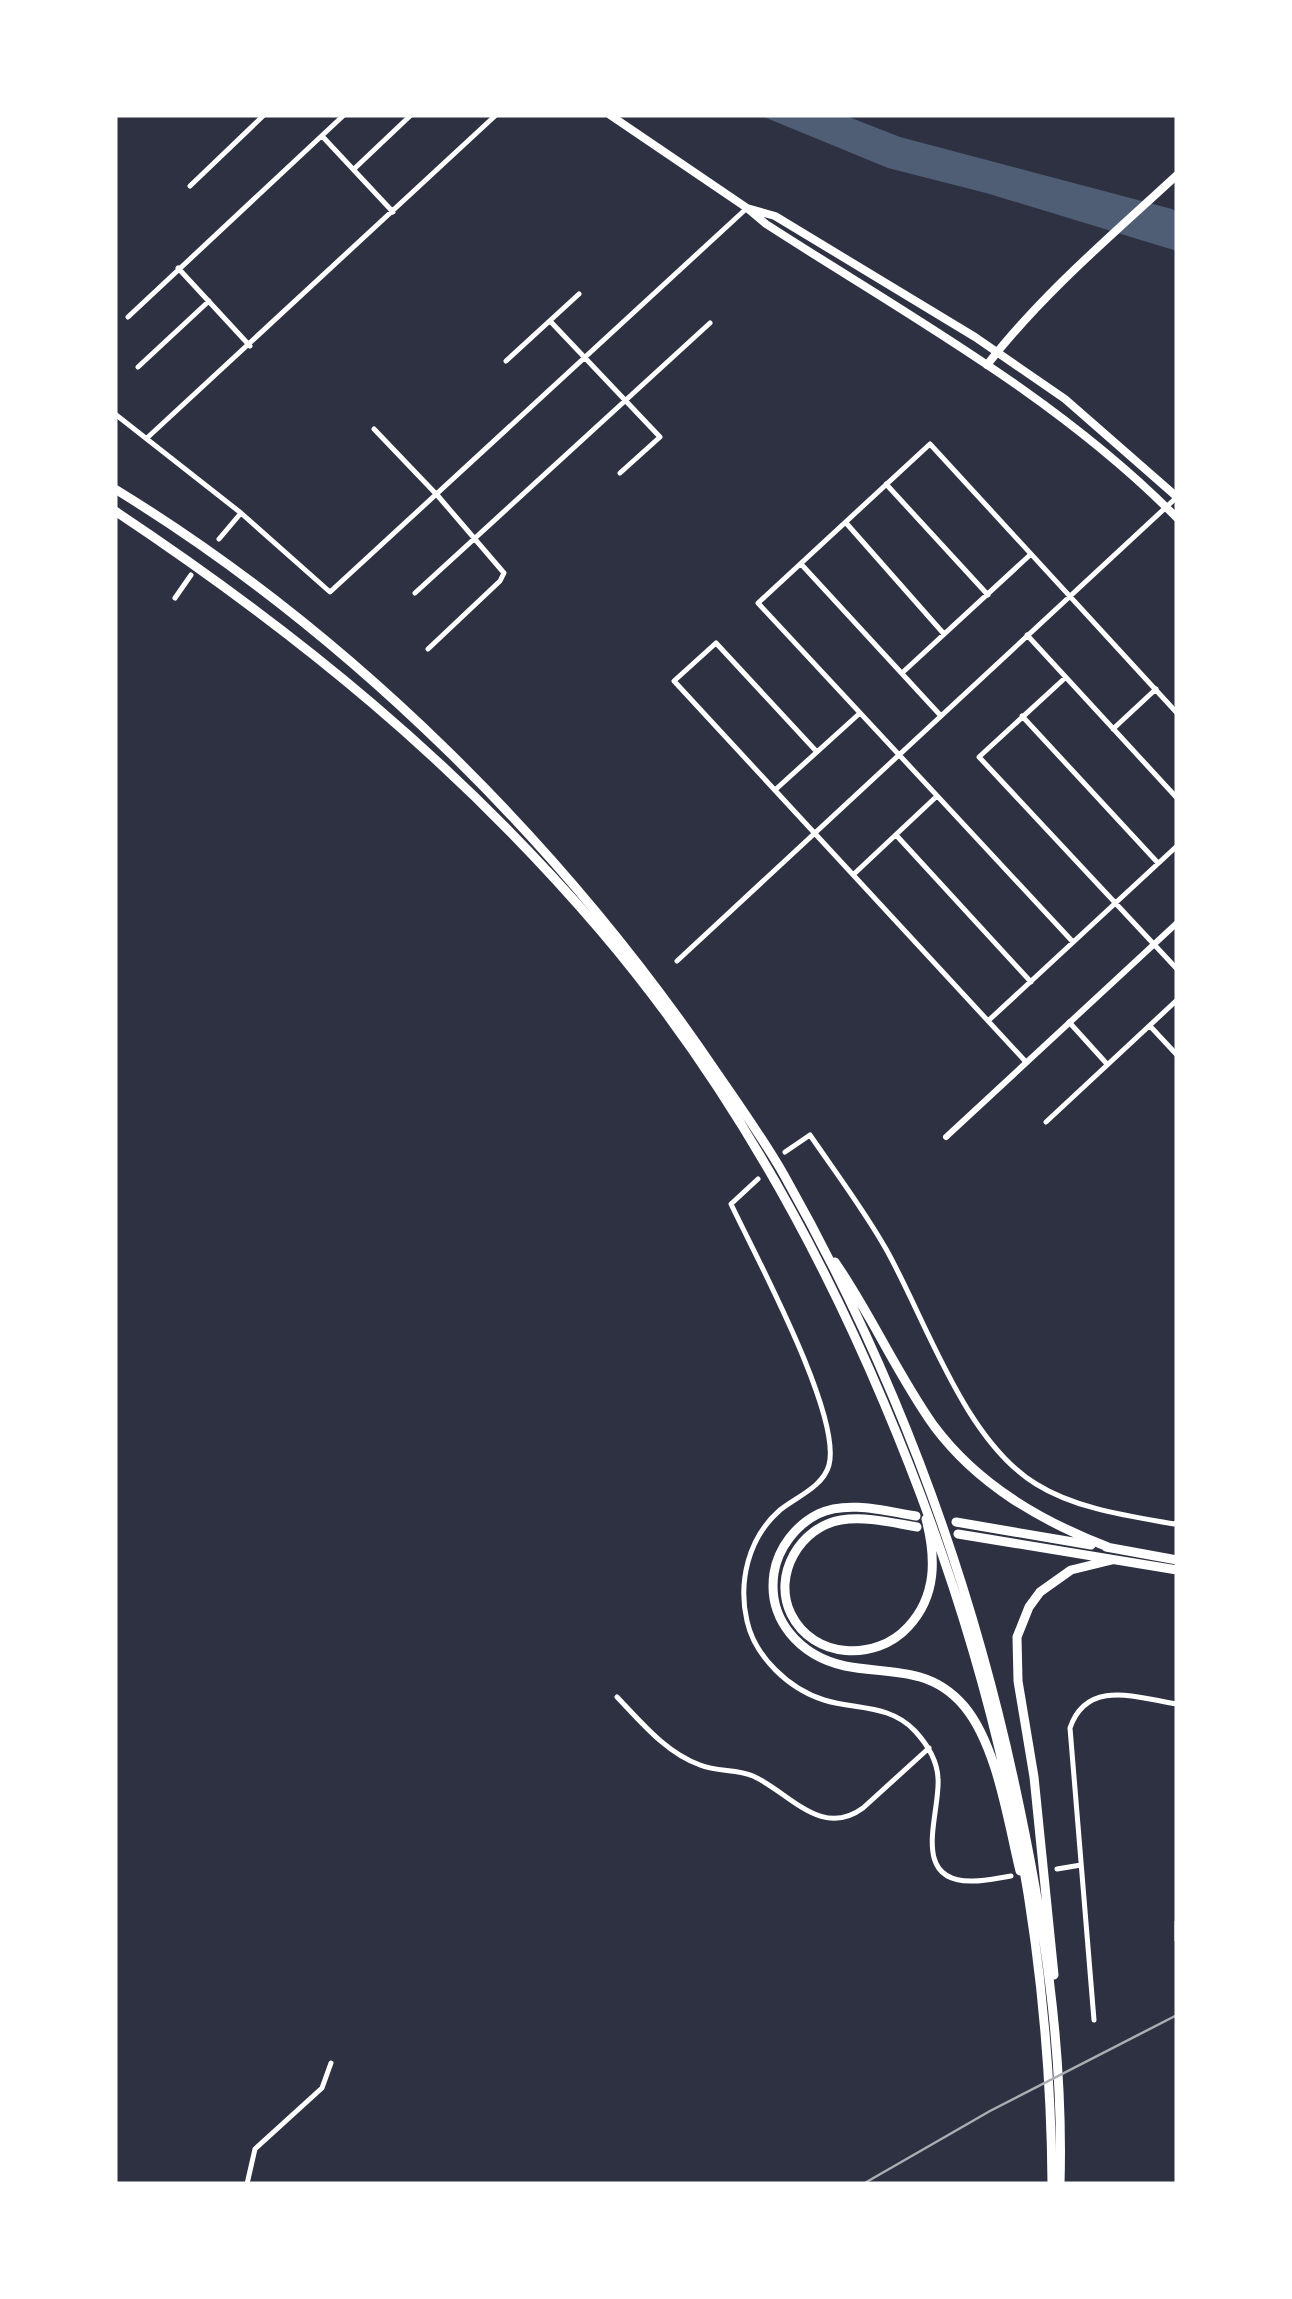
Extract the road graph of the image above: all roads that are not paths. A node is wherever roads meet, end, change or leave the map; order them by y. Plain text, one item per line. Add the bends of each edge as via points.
1 (264, 115) edge
2 (344, 115) edge
3 (411, 115) edge
4 (496, 115) edge
5 (610, 115) edge
6 (322, 136) junction
7 (354, 169) junction
8 (1177, 175) edge
9 (190, 186) dead end
10 (747, 208) junction
11 (393, 212) junction
12 (178, 268) junction
13 (579, 294) dead end
14 (209, 301) junction
15 (128, 317) dead end
16 (550, 321) junction
17 (710, 323) dead end
18 (250, 346) junction
19 (997, 352) junction
20 (585, 358) junction
21 (506, 361) dead end
22 (988, 365) junction
23 (138, 366) dead end
24 (624, 400) junction
25 (115, 414) edge
26 (374, 428) dead end
27 (148, 438) junction
28 (620, 473) dead end
29 (886, 484) junction
30 (115, 489) edge
31 (438, 496) junction
32 (1177, 497) edge
33 (1166, 507) junction
34 (115, 510) edge
35 (241, 513) junction
36 (1177, 518) edge
37 (847, 524) junction
38 (219, 539) dead end
39 (473, 539) junction
40 (1031, 554) junction
41 (801, 564) junction
42 (191, 575) dead end
43 (415, 593) dead end
44 (988, 594) junction
45 (1068, 596) junction
46 (175, 598) dead end
47 (944, 634) junction
48 (1027, 635) junction
49 (428, 649) dead end
50 (902, 673) junction
51 (1065, 678) junction
52 (1156, 689) junction
53 (1177, 712) edge
54 (860, 713) junction
55 (941, 716) junction
56 (1022, 716) junction
57 (1113, 730) junction
58 (817, 752) junction
59 (898, 754) junction
60 (775, 790) junction
61 (937, 796) junction
62 (1177, 798) edge
63 (814, 832) junction
64 (896, 835) junction
65 (1177, 846) edge
66 (1158, 863) junction
67 (854, 874) junction
68 (1116, 902) junction
69 (1177, 923) edge
70 (1073, 942) junction
71 (1155, 944) junction
72 (677, 961) dead end
73 (1177, 969) edge
74 (1031, 982) junction
75 (1177, 1000) edge
76 (988, 1021) junction
77 (1069, 1022) junction
78 (1150, 1026) junction
79 (1177, 1055) edge
80 (1026, 1062) junction
81 (1107, 1064) junction
82 (1046, 1122) dead end
83 (946, 1137) dead end
84 (784, 1152) dead end
85 (758, 1178) dead end
86 (819, 1239) junction
87 (918, 1483) junction
88 (956, 1522) dead end
89 (1176, 1523) edge
90 (938, 1525) junction
91 (958, 1534) dead end
92 (1108, 1547) junction
93 (1112, 1560) junction
94 (1177, 1560) edge
95 (1177, 1570) edge
96 (616, 1697) dead end
97 (1177, 1704) edge
98 (929, 1748) junction
99 (1080, 1865) junction
100 (1057, 1869) dead end
101 (1011, 1876) dead end
102 (1177, 1922) edge
103 (1035, 1932) junction
104 (1177, 1940) edge
105 (1054, 2012) junction
106 (1094, 2020) dead end
107 (1053, 2054) junction
108 (331, 2063) dead end
109 (1056, 2100) junction
110 (247, 2184) edge
111 (1052, 2184) edge
112 (1060, 2184) edge

1 - 9 street
2 - 6 street
3 - 7 street
4 - 11 street
5 - 10 main road
6 - 7 street
6 - 12 street
7 - 11 street
8 - 19 main road
10 - 19 main road via 775,216
10 - 20 street
10 - 22 main road
11 - 18 street
12 - 14 street
12 - 15 street
13 - 16 street
14 - 18 street
14 - 23 street
16 - 20 street
16 - 21 street
17 - 24 street
18 - 27 street
19 - 22 main road
19 - 32 main road via 1065,399
20 - 24 street
20 - 31 street
22 - 33 main road via 1060,416
24 - 28 street via 660,437
24 - 39 street
25 - 27 street
26 - 31 street
27 - 35 street
29 - 37 street
29 - 40 street via 930,444
29 - 44 street
30 - 86 highway via 309,628 448,754 556,866 694,1039
31 - 35 street via 330,592
31 - 39 street
32 - 33 street
33 - 36 main road
33 - 45 street
34 - 87 highway via 369,698 497,819 600,930 689,1044 774,1176 853,1330
35 - 38 street
37 - 41 street
37 - 47 street
39 - 43 street
39 - 49 street via 504,572
40 - 44 street
40 - 45 street
41 - 50 street
41 - 54 street via 758,602
42 - 46 street
44 - 47 street
45 - 48 street
45 - 52 street
47 - 50 street
48 - 51 street
48 - 55 street
50 - 55 street
51 - 56 street
51 - 57 street
52 - 53 street
52 - 57 street
54 - 58 street
54 - 59 street
55 - 59 street
56 - 66 street
56 - 68 street via 979,757
57 - 62 street
58 - 60 street
58 - 60 street via 716,643 674,682
59 - 61 street
59 - 63 street
60 - 63 street
61 - 64 street
61 - 70 street
63 - 67 street
63 - 72 street
64 - 67 street
64 - 74 street
65 - 66 street
66 - 68 street
67 - 76 street
68 - 70 street
68 - 71 street
69 - 71 street
70 - 74 street
71 - 73 street
71 - 77 street
74 - 76 street
75 - 78 street
76 - 80 street
77 - 80 street
77 - 81 street
78 - 79 street
78 - 81 street
80 - 83 street
81 - 82 street
84 - 89 street via 810,1135 886,1248 938,1356 1004,1456 1035,1484 1072,1500
85 - 98 street via 731,1204 807,1368 830,1449 820,1481 779,1511 751,1549 744,1574 748,1628 760,1653 798,1688 898,1717
86 - 90 highway via 896,1405
86 - 92 highway via 950,1445 1037,1516
87 - 90 highway
87 - 103 highway via 934,1566 926,1600 907,1629 864,1652 848,1652 815,1641 791,1614 786,1582 806,1538 843,1520 916,1521 842,1507 808,1519 788,1540 775,1565 776,1610 792,1638 824,1659 919,1677 967,1709 987,1748
88 - 92 highway
90 - 103 highway via 996,1734
90 - 105 highway via 971,1606 1004,1732
91 - 93 highway
92 - 94 highway
93 - 95 highway
93 - 105 highway via 1070,1570 1040,1592 1018,1637
96 - 98 street via 686,1759 754,1776 807,1813 836,1818 853,1816
97 - 99 street via 1106,1693 1074,1717 1070,1744
98 - 101 street via 938,1774 930,1847 937,1863 954,1878 970,1881
99 - 100 street
99 - 106 street
102 - 104 street
103 - 107 highway
105 - 107 highway
107 - 109 highway
108 - 110 street via 322,2088 255,2150
109 - 111 highway
109 - 112 highway

